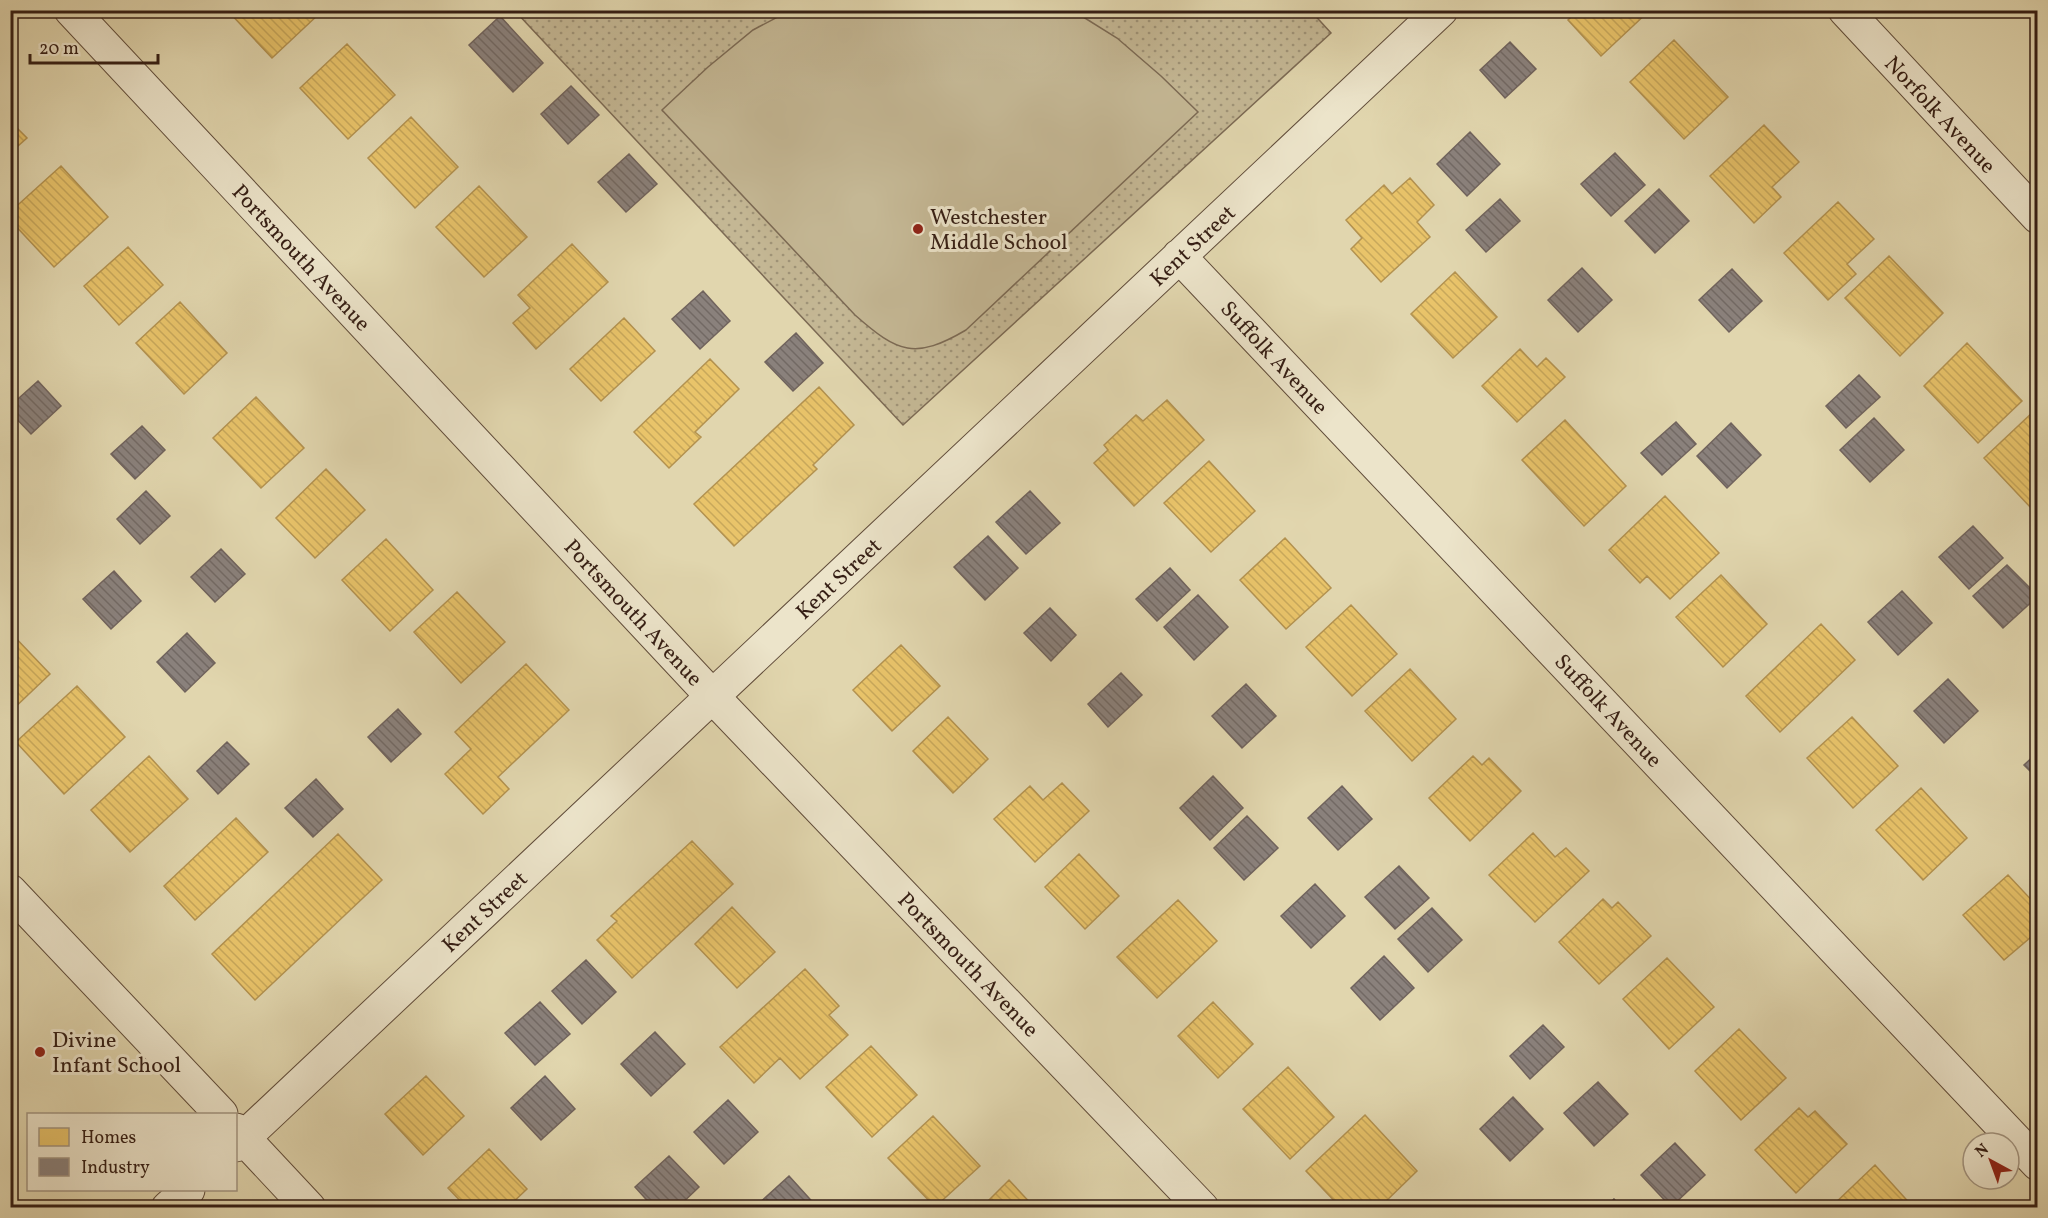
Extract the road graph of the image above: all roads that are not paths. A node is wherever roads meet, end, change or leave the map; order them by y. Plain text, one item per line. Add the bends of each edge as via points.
1 (71, 10) edge
2 (1441, 10) edge
3 (1845, 10) edge
4 (2037, 217) edge
5 (1179, 256) junction
6 (712, 696) junction
7 (10, 891) edge
8 (216, 1113) edge
9 (237, 1129) edge
10 (237, 1135) edge
11 (2037, 1164) edge
12 (187, 1191) edge
13 (168, 1208) edge
14 (309, 1208) edge
15 (1202, 1208) edge

1 - 6 street, Portsmouth Avenue
2 - 5 street, Kent Street
3 - 4 street, Norfolk Avenue
5 - 6 street, Kent Street
5 - 11 street, Suffolk Avenue
6 - 9 street, Kent Street
6 - 15 street, Portsmouth Avenue
7 - 8 street
10 - 14 street
12 - 13 street

